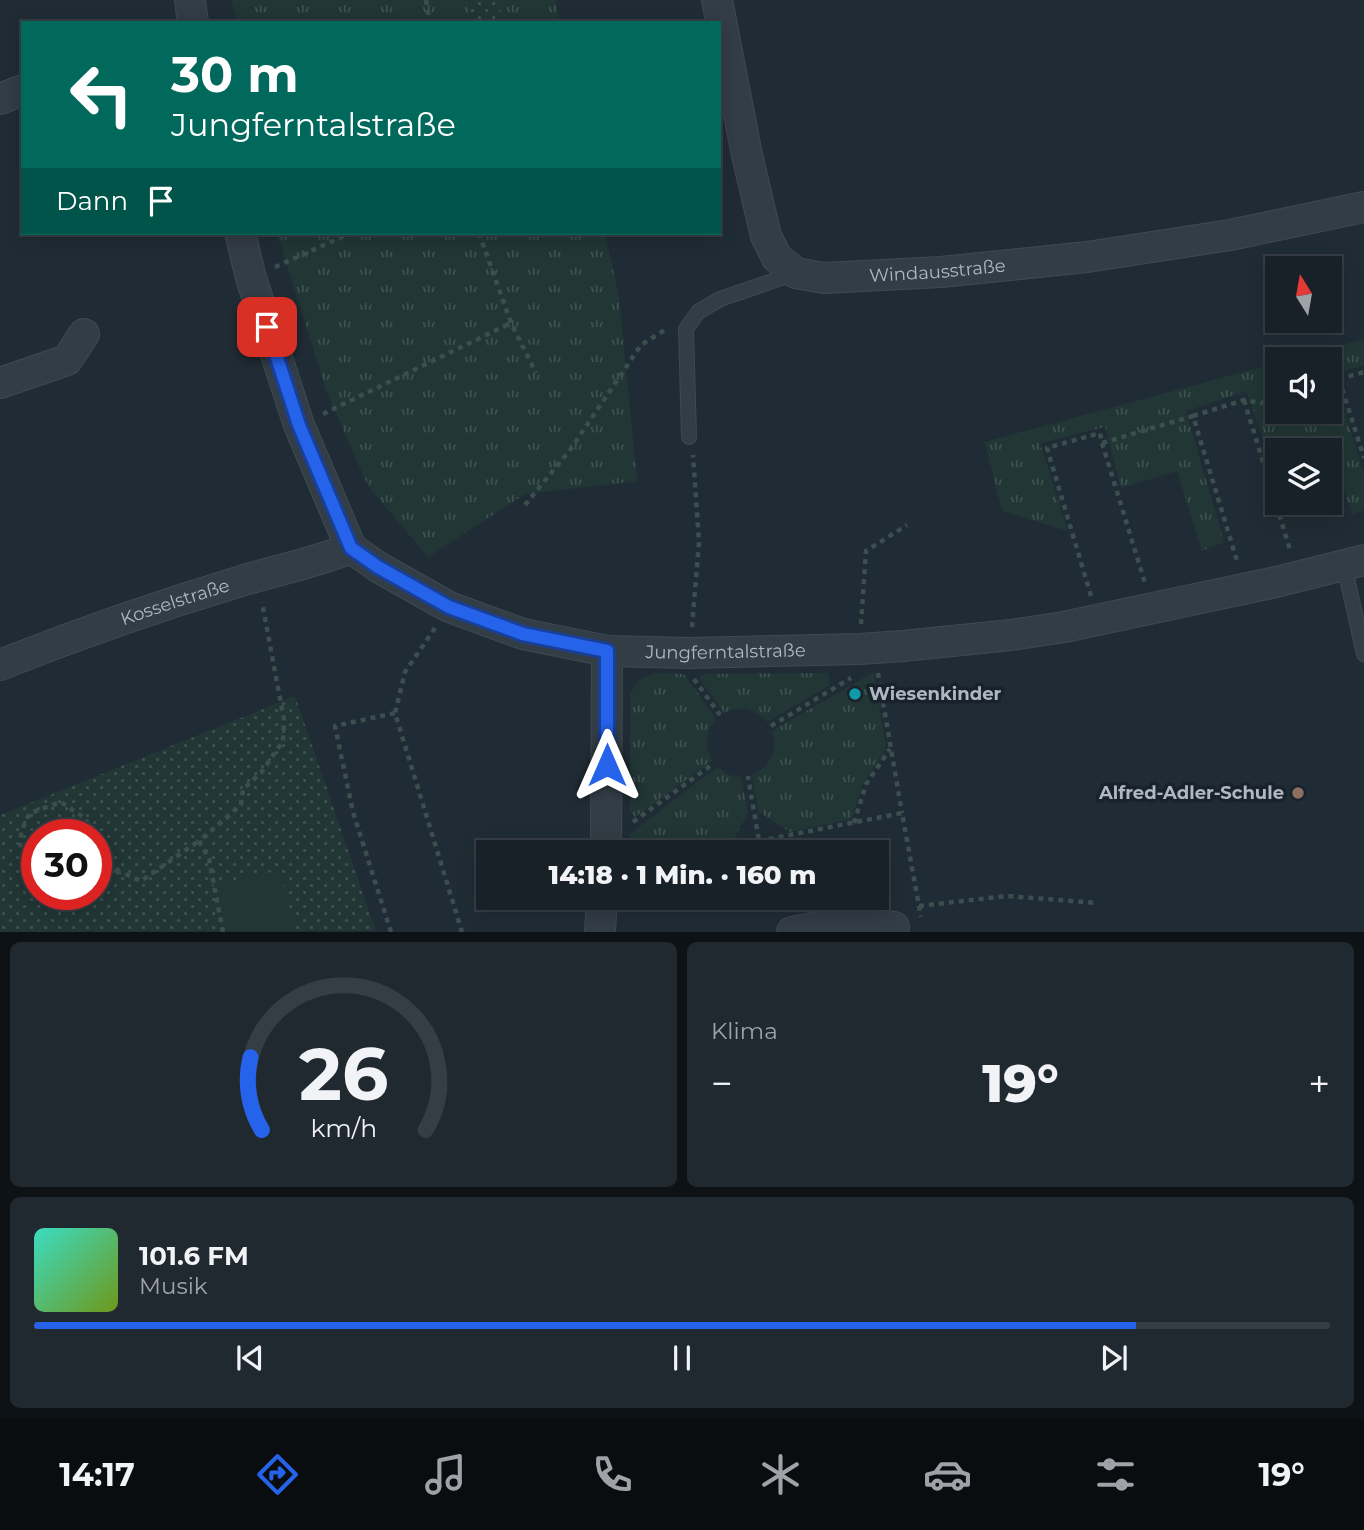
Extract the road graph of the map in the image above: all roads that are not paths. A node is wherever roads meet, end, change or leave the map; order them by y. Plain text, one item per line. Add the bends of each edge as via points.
1 (190, 0) edge
2 (717, 0) edge
3 (193, 21) edge
4 (21, 91) edge
5 (0, 99) edge
6 (1364, 207) edge
7 (240, 235) edge
8 (796, 273) junction
9 (84, 334) dead end
10 (0, 383) edge
11 (689, 437) road end
12 (351, 548) junction
13 (1354, 563) edge
14 (607, 651) junction
15 (1364, 654) edge
16 (0, 665) edge
17 (606, 840) edge
18 (601, 910) edge
19 (894, 927) road end
20 (600, 932) edge
21 (792, 932) edge

1 - 3 street
2 - 8 street via 766,236 777,258
4 - 5 street
6 - 8 street, Windausstraße via 1230,235 1087,257 941,272 824,278
7 - 12 street via 299,425
8 - 11 lane via 720,299 698,312 686,329
9 - 10 street via 67,360
12 - 14 street, Jungferntalstraße via 449,607 523,634
12 - 16 street, Kosselstraße via 66,639
13 - 14 street, Jungferntalstraße via 1098,621 903,646 856,663
13 - 15 lane
14 - 17 street
18 - 20 street
19 - 21 street via 855,920

